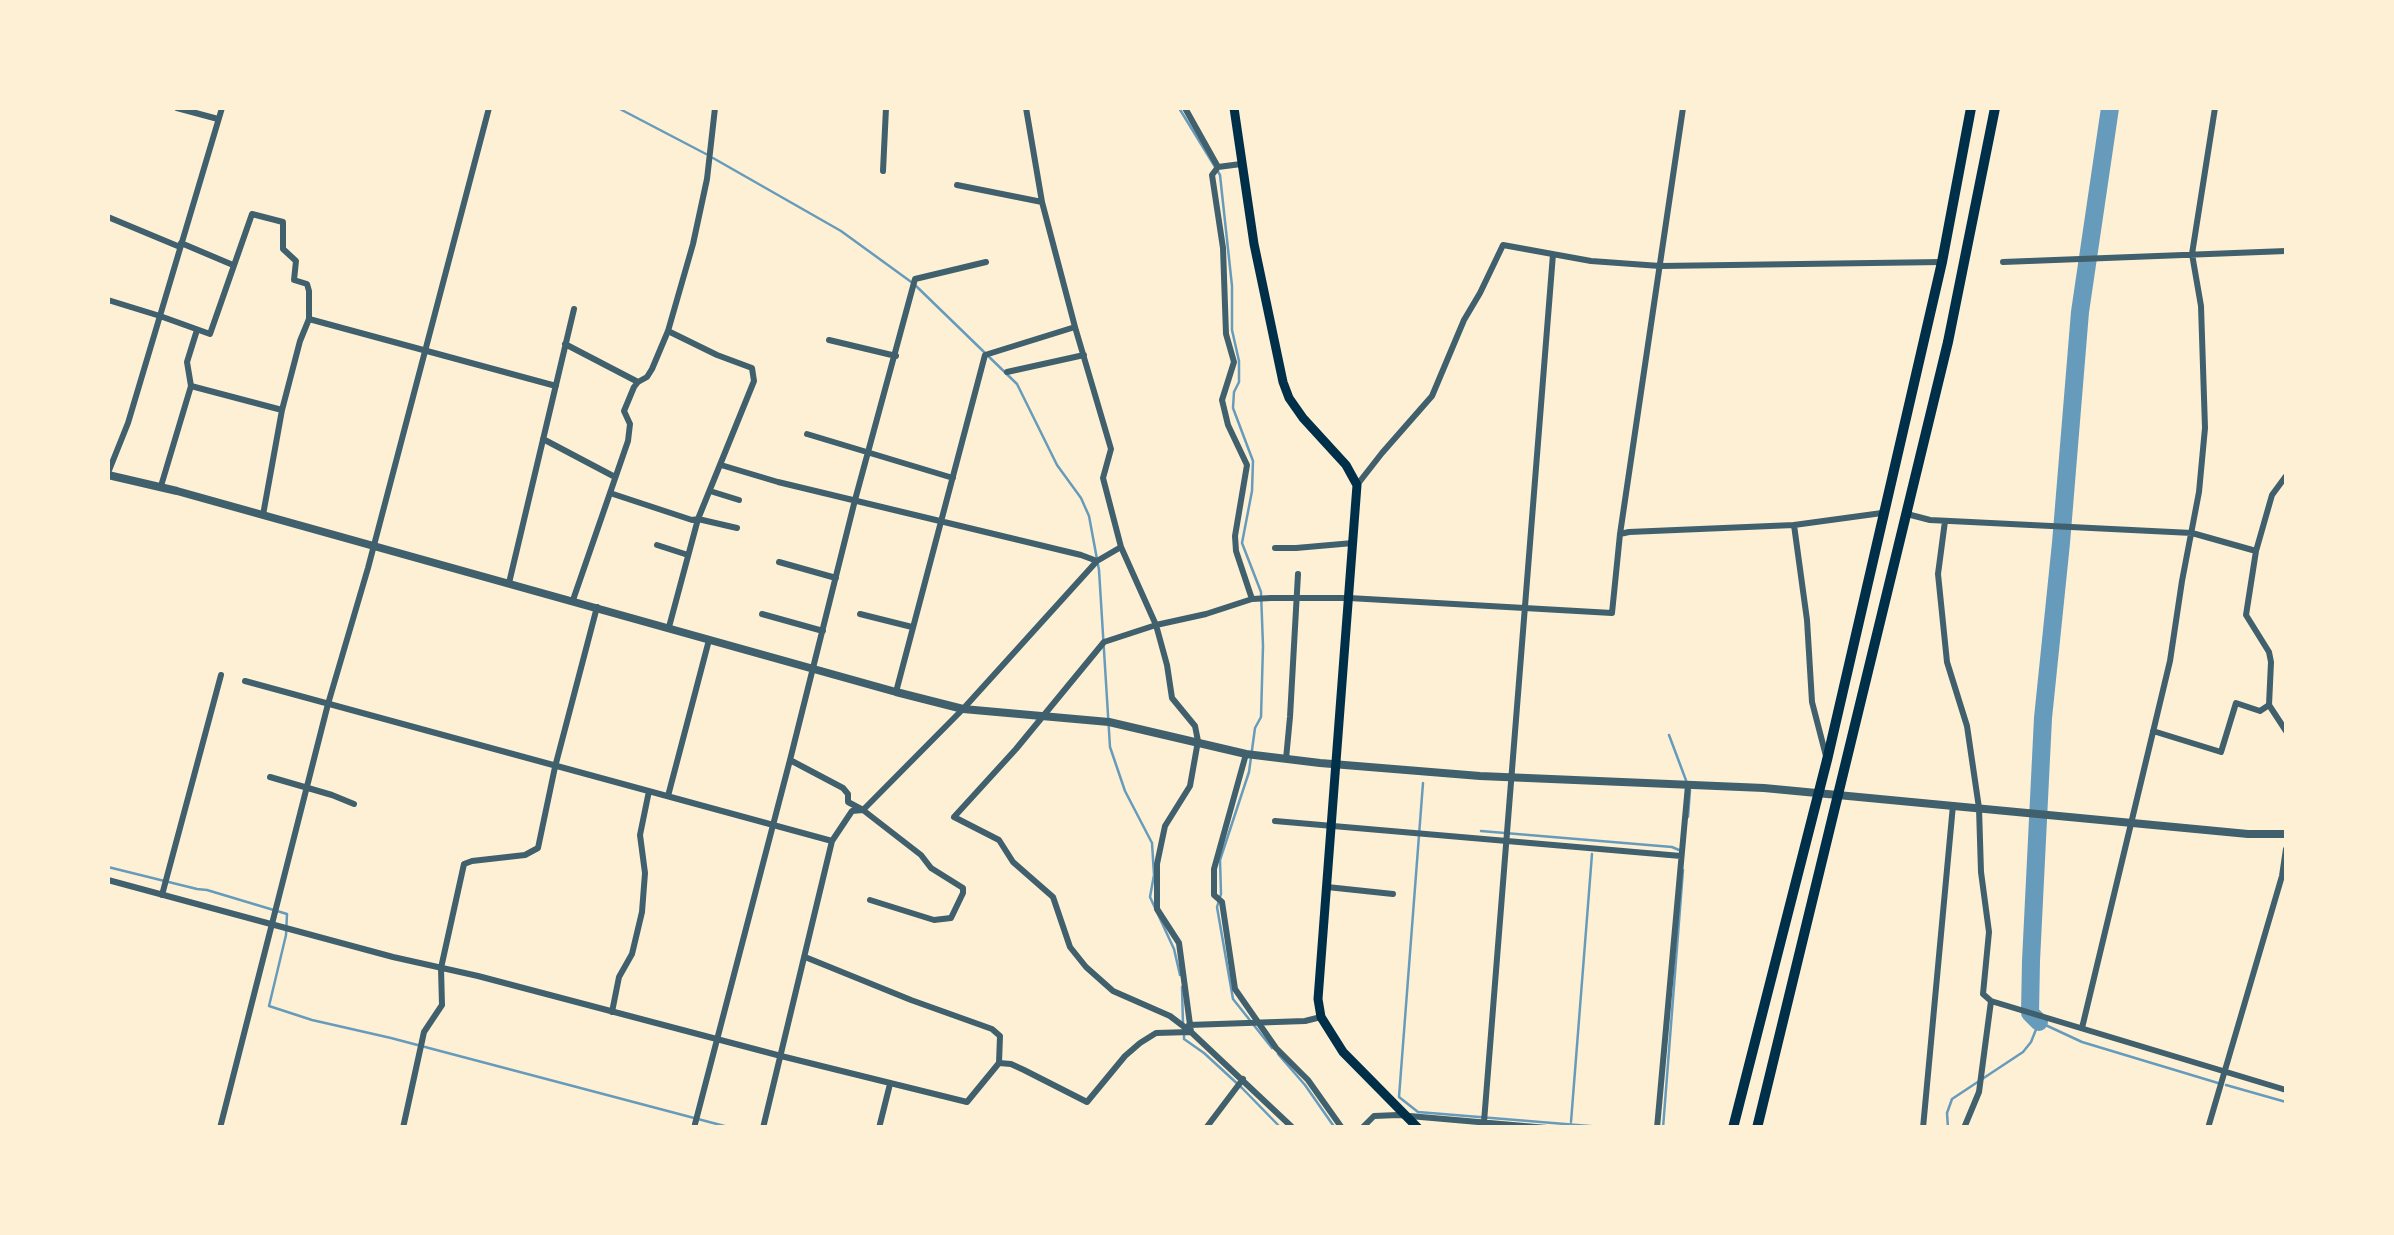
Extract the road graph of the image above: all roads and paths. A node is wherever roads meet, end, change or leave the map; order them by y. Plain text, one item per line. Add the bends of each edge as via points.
1 (177, 108) edge
2 (222, 108) edge
3 (488, 108) edge
4 (716, 108) edge
5 (886, 108) edge
6 (1026, 108) edge
7 (1185, 108) edge
8 (1234, 108) edge
9 (1683, 108) edge
10 (1971, 108) edge
11 (1995, 108) edge
12 (2215, 108) edge
13 (218, 119) junction
14 (1242, 164) junction
15 (1218, 167) junction
16 (883, 171) dead end
17 (957, 185) dead end
18 (1042, 202) junction
19 (108, 217) edge
20 (180, 245) junction
21 (2286, 251) edge
22 (1554, 254) junction
23 (2192, 254) junction
24 (986, 262) dead end
25 (1942, 262) junction
26 (1966, 262) junction
27 (2003, 262) dead end
28 (233, 266) junction
29 (1660, 266) junction
30 (108, 300) edge
31 (574, 309) dead end
32 (160, 316) junction
33 (309, 319) junction
34 (1076, 327) junction
35 (197, 330) junction
36 (668, 331) junction
37 (828, 340) dead end
38 (566, 344) junction
39 (424, 351) junction
40 (1084, 354) junction
41 (896, 356) junction
42 (1007, 372) dead end
43 (638, 382) junction
44 (191, 386) junction
45 (556, 386) junction
46 (282, 410) junction
47 (807, 434) dead end
48 (543, 439) junction
49 (869, 454) junction
50 (721, 465) junction
51 (108, 474) edge
52 (2286, 476) edge
53 (615, 477) junction
54 (953, 478) junction
55 (1357, 485) junction
56 (161, 486) junction
57 (710, 491) junction
58 (610, 493) junction
59 (739, 500) dead end
60 (855, 500) junction
61 (1882, 513) junction
62 (1906, 514) junction
63 (263, 515) junction
64 (698, 519) junction
65 (940, 521) junction
66 (1945, 521) junction
67 (1794, 525) junction
68 (738, 528) dead end
69 (2192, 532) junction
70 (1620, 534) junction
71 (1354, 543) junction
72 (657, 544) dead end
73 (372, 545) junction
74 (1121, 547) junction
75 (1275, 548) dead end
76 (2256, 551) junction
77 (688, 555) junction
78 (1097, 560) junction
79 (780, 562) dead end
80 (1298, 574) dead end
81 (836, 578) junction
82 (509, 583) junction
83 (1348, 598) junction
84 (1252, 599) junction
85 (1296, 599) junction
86 (573, 600) junction
87 (597, 608) junction
88 (1524, 609) junction
89 (762, 614) dead end
90 (860, 614) dead end
91 (1156, 625) junction
92 (670, 627) junction
93 (912, 627) junction
94 (823, 631) junction
95 (709, 638) junction
96 (814, 669) junction
97 (221, 675) dead end
98 (245, 681) dead end
99 (896, 692) junction
100 (328, 704) junction
101 (2269, 704) junction
102 (962, 709) junction
103 (1042, 715) junction
104 (2153, 731) junction
105 (2286, 731) edge
106 (1198, 741) junction
107 (1246, 754) junction
108 (1286, 759) junction
109 (790, 760) junction
110 (1827, 760) junction
111 (1335, 764) junction
112 (555, 767) junction
113 (1511, 776) junction
114 (270, 777) dead end
115 (1688, 784) junction
116 (307, 787) junction
117 (649, 791) junction
118 (1820, 792) junction
119 (1838, 794) junction
120 (668, 796) junction
121 (354, 804) dead end
122 (1953, 805) junction
123 (1978, 808) junction
124 (863, 810) junction
125 (1275, 821) dead end
126 (2131, 822) junction
127 (772, 824) junction
128 (1330, 825) junction
129 (2286, 834) edge
130 (832, 841) junction
131 (1505, 842) junction
132 (2286, 849) edge
133 (1681, 856) junction
134 (108, 880) edge
135 (1326, 886) junction
136 (164, 891) junction
137 (1393, 894) dead end
138 (870, 900) dead end
139 (272, 924) junction
140 (804, 956) junction
141 (442, 968) junction
142 (1991, 1001) junction
143 (612, 1012) junction
144 (1321, 1017) junction
145 (1257, 1022) junction
146 (1190, 1028) junction
147 (2082, 1028) junction
148 (717, 1039) junction
149 (782, 1056) junction
150 (999, 1062) junction
151 (2225, 1070) junction
152 (1242, 1079) junction
153 (890, 1084) junction
154 (2286, 1090) edge
155 (1407, 1116) junction
156 (1484, 1122) junction
157 (695, 1124) dead end
158 (220, 1128) edge
159 (402, 1128) edge
160 (763, 1128) edge
161 (879, 1128) edge
162 (1206, 1128) edge
163 (1294, 1128) edge
164 (1342, 1128) edge
165 (1362, 1128) edge
166 (1418, 1128) edge
167 (1547, 1128) edge
168 (1657, 1128) edge
169 (1734, 1128) edge
170 (1757, 1128) edge
171 (1922, 1128) edge
172 (1964, 1128) edge
173 (2208, 1128) edge

1 - 13 street
2 - 13 street
3 - 39 street
4 - 36 street via 707,180
5 - 16 street
6 - 18 street
7 - 15 street
8 - 14 main road
9 - 29 street
10 - 25 main road
11 - 26 main road
12 - 23 street
13 - 20 street
14 - 15 street
14 - 55 main road via 1283,382
15 - 84 street via 1212,175 1234,362 1222,400 1248,465 1235,536
17 - 18 street
18 - 34 street
19 - 20 street
20 - 28 street
20 - 32 street
21 - 23 street
22 - 29 street
22 - 55 street via 1503,245 1432,396
22 - 88 street
23 - 27 street
23 - 69 street via 2202,306 2206,428
24 - 41 street via 915,279
25 - 26 street
25 - 29 street
25 - 61 main road
26 - 62 main road
28 - 33 street via 252,214 283,222 283,250 296,261 294,280 309,291
28 - 35 street via 210,334
29 - 70 street
30 - 32 street
31 - 38 street
32 - 35 street
32 - 51 street
33 - 39 street
33 - 46 street
34 - 40 street
34 - 54 street via 985,354
35 - 44 street via 188,362
36 - 43 street via 648,377
36 - 50 street via 754,372
37 - 41 street
38 - 43 street
38 - 45 street
39 - 45 street
39 - 73 street
40 - 42 street
40 - 74 street via 1111,449 1104,478
41 - 49 street
43 - 53 street via 624,411 630,432
44 - 46 street
44 - 56 street
45 - 48 street
46 - 63 street
47 - 49 street
48 - 53 street
48 - 82 street
49 - 54 street
49 - 60 street
50 - 57 street
50 - 60 street
51 - 56 street
52 - 76 street via 2272,495
53 - 58 street
54 - 65 street
55 - 71 main road
56 - 63 street
57 - 59 street
57 - 64 street
58 - 64 street
58 - 86 street
60 - 65 street
60 - 81 street
61 - 62 street
61 - 67 street
61 - 110 main road
62 - 66 street
62 - 119 main road
63 - 73 street
64 - 68 street
64 - 77 street
65 - 78 street
65 - 93 street
66 - 69 street
66 - 123 street via 1938,574 1947,662 1967,726
67 - 70 street
67 - 110 street via 1812,702
69 - 76 street
69 - 104 street
70 - 88 street via 1612,614
71 - 75 street
71 - 83 main road
72 - 77 street
73 - 82 street
73 - 100 street
74 - 78 street
74 - 91 street
76 - 101 street via 2246,616 2269,652
77 - 92 street
78 - 102 street
79 - 81 street
80 - 85 street
81 - 94 street
82 - 86 street
83 - 85 street
83 - 88 street
83 - 111 main road
84 - 85 street
84 - 91 street
85 - 108 street
86 - 87 street
87 - 92 street
87 - 112 street
88 - 113 street
89 - 94 street
90 - 93 street
91 - 103 street via 1104,642
91 - 106 street via 1172,698 1196,726
92 - 95 street
93 - 99 street
94 - 96 street
95 - 96 street
95 - 120 street
96 - 99 street
96 - 109 street
97 - 136 street
98 - 100 street
99 - 102 street
100 - 112 street
100 - 116 street
101 - 104 street via 2260,711 2236,704 2221,752
101 - 105 street
102 - 103 street
102 - 124 street
103 - 106 street
103 - 146 street via 954,817 999,840 1053,897 1070,947 1086,967 1113,991
104 - 126 street
106 - 107 street
106 - 146 street via 1190,786 1165,826 1157,864 1157,910 1179,943
107 - 108 street
107 - 145 street via 1214,870 1214,895 1222,902 1235,989
108 - 111 street
109 - 124 street via 843,788 848,802
109 - 127 street
110 - 118 main road
111 - 113 street
111 - 128 main road
112 - 117 street
112 - 141 street via 538,848 464,864
113 - 115 street
113 - 131 street
114 - 116 street
115 - 118 street
115 - 133 street
116 - 121 street
116 - 139 street
117 - 120 street
117 - 143 street via 640,835 642,912
118 - 119 street
118 - 169 main road
119 - 122 street
119 - 170 main road
120 - 127 street
122 - 123 street
122 - 171 street
123 - 126 street
123 - 142 street via 1989,932 1983,994
124 - 130 street via 852,811
124 - 138 street via 963,888 951,918 934,920
125 - 128 street
126 - 129 street
126 - 147 street
127 - 130 street
127 - 148 street
128 - 131 street
128 - 135 main road
130 - 140 street
131 - 133 street
131 - 156 street
132 - 151 street
133 - 168 street
134 - 136 street
135 - 137 street
135 - 144 main road
136 - 139 street
139 - 141 street
139 - 158 street
140 - 149 street
140 - 150 street via 992,1029 1000,1036
141 - 143 street
141 - 159 street via 442,1005 424,1032
142 - 147 street
142 - 172 street via 1978,1092
143 - 148 street
144 - 145 street
144 - 155 main road via 1344,1052
145 - 146 street
145 - 164 street
146 - 150 street via 1156,1032 1140,1042 1087,1102
146 - 152 street
147 - 151 street
148 - 149 street
148 - 157 street
149 - 153 street
149 - 160 street
150 - 153 street via 967,1102
151 - 154 street
151 - 173 street
152 - 162 street
152 - 163 street
153 - 161 street
155 - 156 street
155 - 165 street via 1374,1116
155 - 166 main road
156 - 167 street

